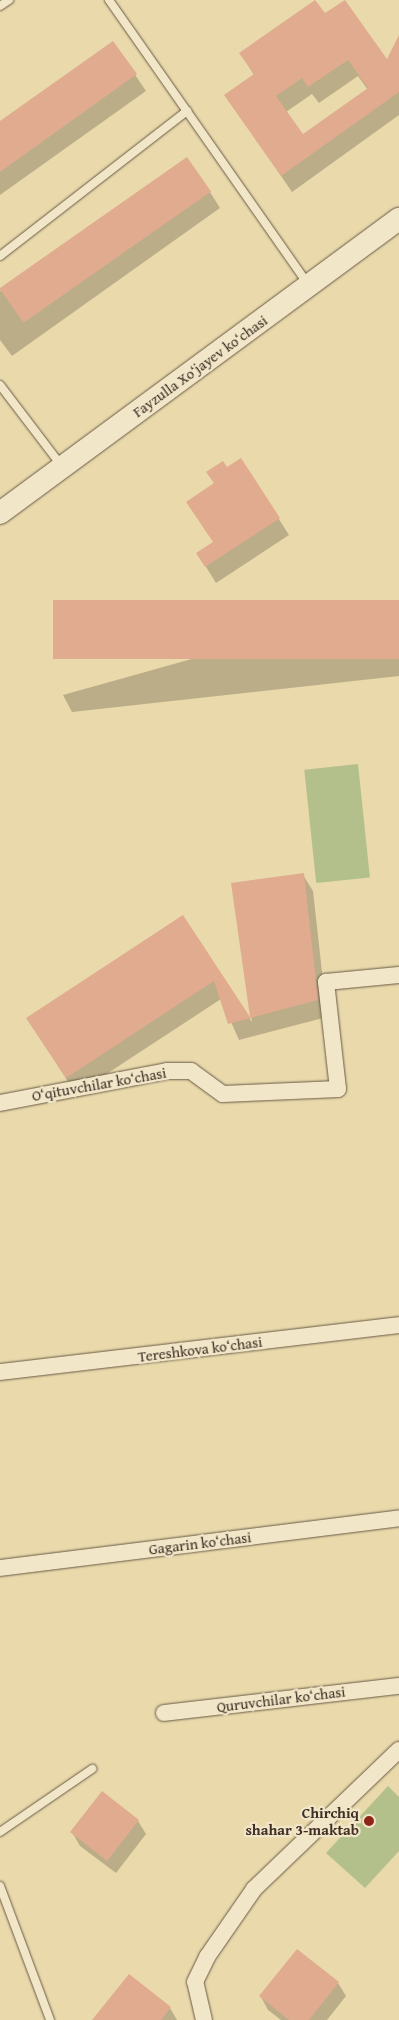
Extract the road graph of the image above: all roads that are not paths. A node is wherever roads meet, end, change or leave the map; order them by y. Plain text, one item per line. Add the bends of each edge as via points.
1 (9, 0) edge
2 (109, 0) edge
3 (0, 6) edge
4 (187, 111) junction
5 (399, 219) edge
6 (0, 256) edge
7 (309, 286) junction
8 (0, 385) edge
9 (62, 467) junction
10 (0, 513) edge
11 (399, 975) edge
12 (1, 1103) edge
13 (399, 1325) edge
14 (0, 1372) edge
15 (399, 1518) edge
16 (0, 1568) edge
17 (399, 1686) edge
18 (164, 1713) dead end
19 (399, 1750) edge
20 (92, 1769) dead end
21 (0, 1832) edge
22 (0, 1886) edge
23 (50, 2020) edge
24 (204, 2020) edge

1 - 3 lane
2 - 4 lane
4 - 6 lane
4 - 7 lane
5 - 7 main road, Fayzulla Xo‘jayev ko‘chasi
7 - 9 main road, Fayzulla Xo‘jayev ko‘chasi
8 - 9 lane
9 - 10 main road, Fayzulla Xo‘jayev ko‘chasi
11 - 12 street, O‘qituvchilar ko‘chasi via 326,982 338,1089 223,1094 191,1070 167,1070
13 - 14 street, Tereshkova ko‘chasi
15 - 16 street, Gagarin ko‘chasi
17 - 18 street, Quruvchilar ko‘chasi
19 - 24 street via 254,1889 207,1957 195,1982
20 - 21 lane
22 - 23 lane

